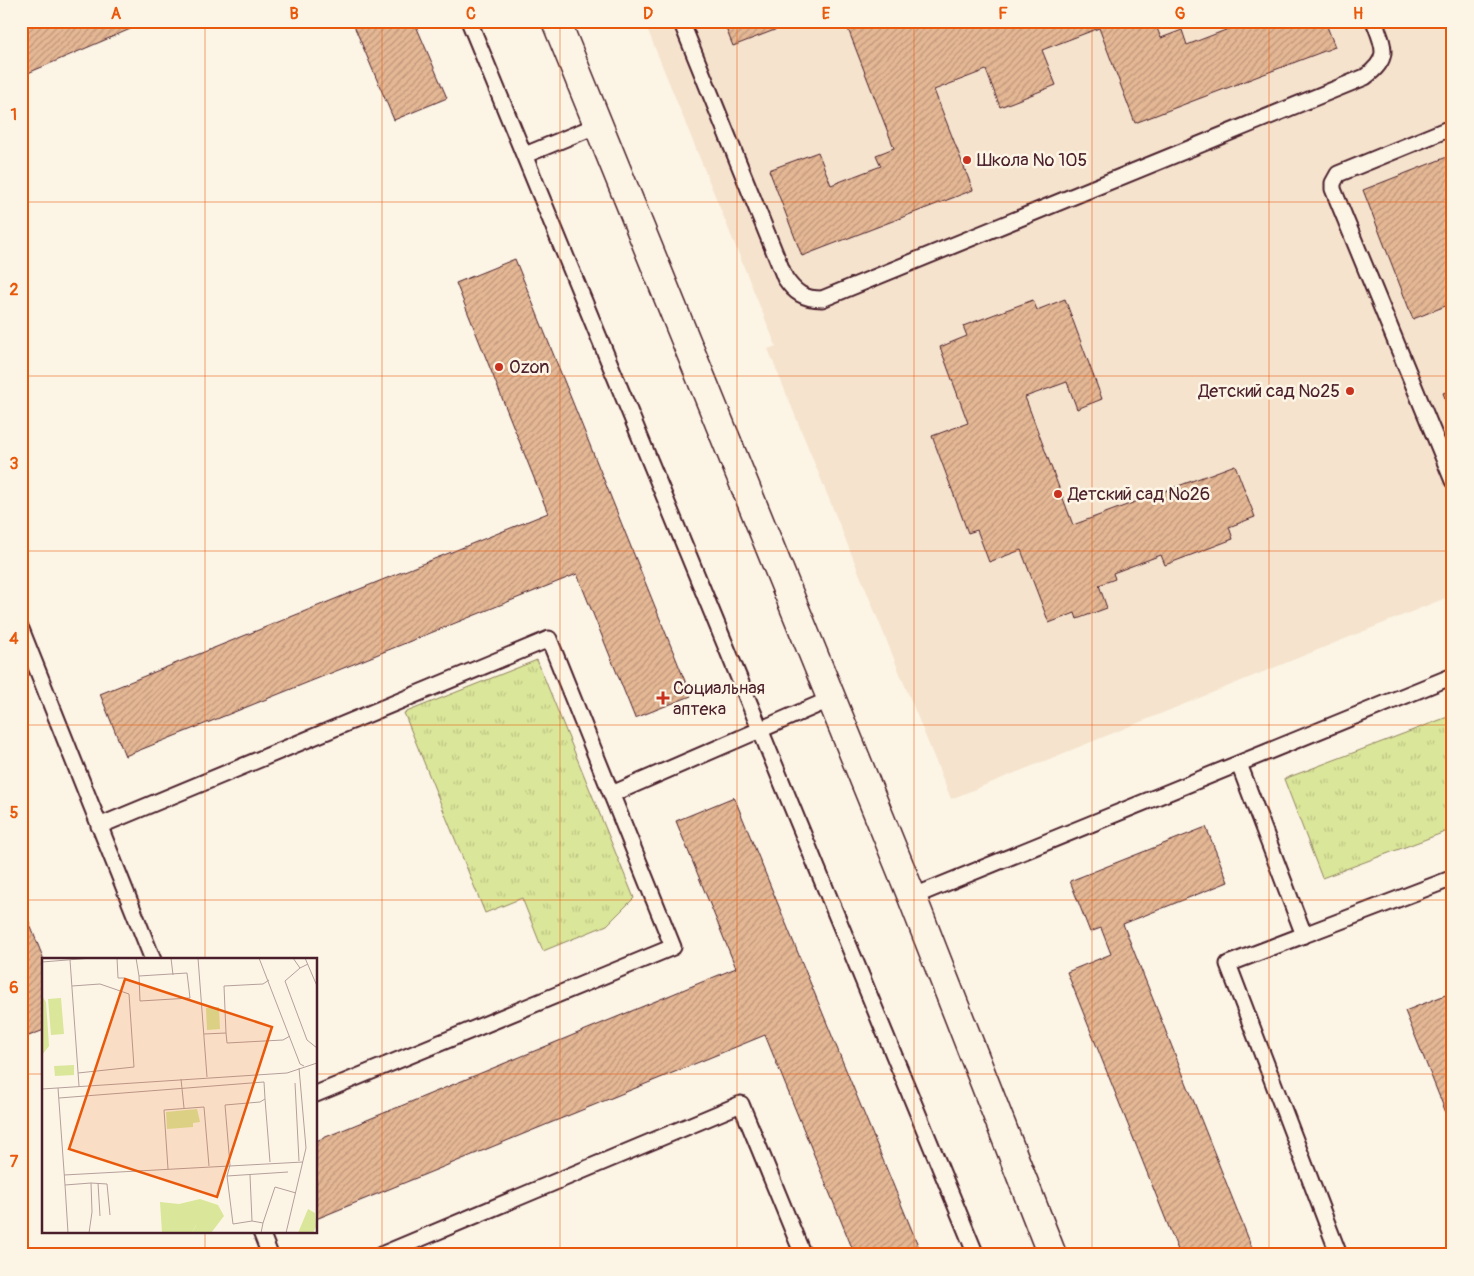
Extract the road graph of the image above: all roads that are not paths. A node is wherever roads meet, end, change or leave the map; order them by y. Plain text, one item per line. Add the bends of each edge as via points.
1 (469, 21) edge
2 (556, 21) edge
3 (681, 21) edge
4 (1374, 21) edge
5 (598, 125) junction
6 (1453, 127) edge
7 (525, 155) junction
8 (1453, 481) edge
9 (21, 630) edge
10 (1453, 676) edge
11 (831, 699) junction
12 (761, 729) junction
13 (1239, 764) junction
14 (612, 794) junction
15 (99, 826) junction
16 (1453, 878) edge
17 (912, 897) junction
18 (1304, 935) junction
19 (152, 958) edge
20 (318, 1093) edge
21 (262, 1234) edge
22 (270, 1255) edge
23 (381, 1255) edge
24 (803, 1255) edge
25 (976, 1255) edge
26 (1052, 1255) edge
27 (1339, 1255) edge

1 - 7 lane
2 - 5 street
3 - 4 lane via 785,278 794,291 809,299 822,299 1365,77 1378,68 1383,58 1383,45
5 - 7 lane
5 - 11 street
6 - 8 lane via 1338,174 1333,183
7 - 12 lane
9 - 15 lane
10 - 13 lane
11 - 12 lane
11 - 17 street
12 - 14 lane
12 - 25 lane
13 - 17 lane
13 - 18 lane
14 - 15 lane via 549,639
14 - 20 lane via 673,946
15 - 19 lane
16 - 18 lane
17 - 26 street
18 - 27 lane via 1228,964
21 - 22 lane
23 - 24 lane via 741,1104

